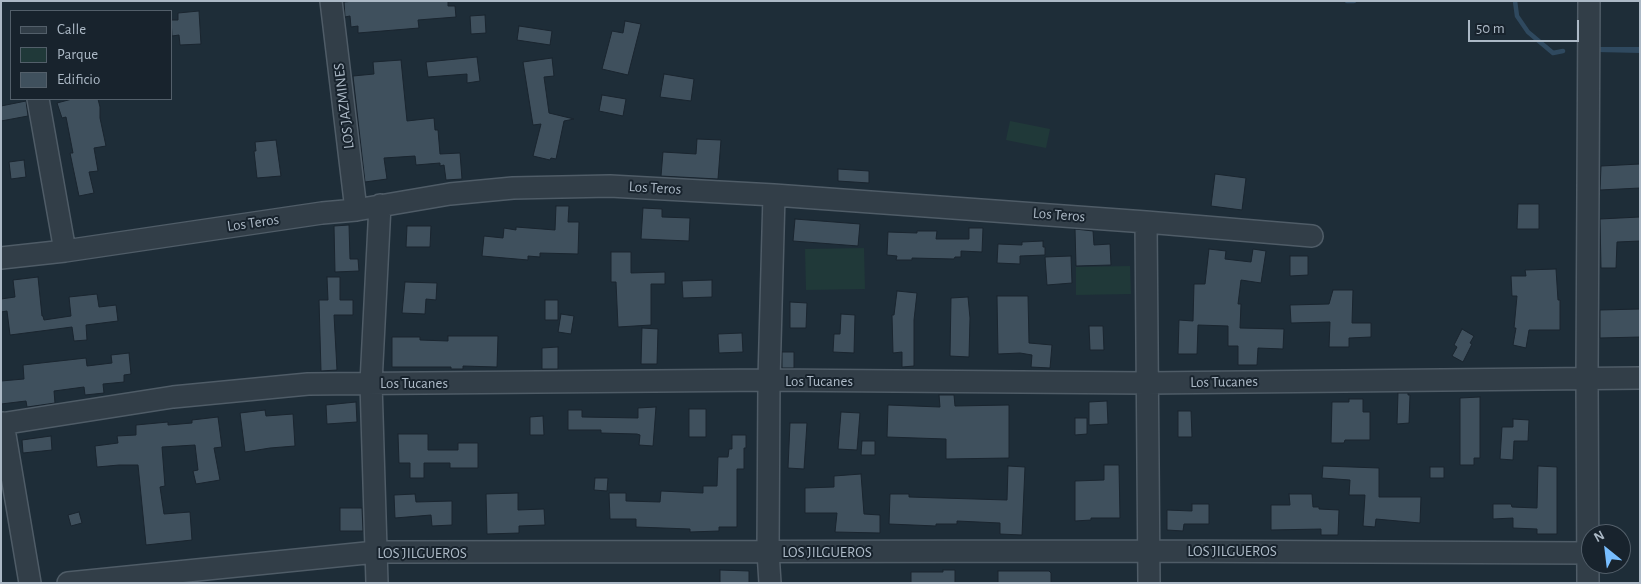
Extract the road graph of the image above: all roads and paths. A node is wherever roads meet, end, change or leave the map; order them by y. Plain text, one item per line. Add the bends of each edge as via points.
1 (331, 1) edge
2 (1589, 1) edge
3 (38, 100) edge
4 (774, 195) junction
5 (380, 205) junction
6 (356, 210) junction
7 (1146, 222) junction
8 (1312, 236) dead end
9 (65, 251) junction
10 (1, 258) edge
11 (1587, 378) junction
12 (1640, 378) edge
13 (769, 380) junction
14 (371, 383) junction
15 (1147, 383) junction
16 (2, 423) edge
17 (1587, 524) edge
18 (1149, 550) junction
19 (376, 552) junction
20 (768, 552) junction
21 (1581, 553) edge
22 (30, 583) edge
23 (68, 583) edge
24 (377, 583) edge
25 (770, 583) edge
26 (1149, 583) edge

1 - 6 street, LOS JAZMINES
2 - 11 street
3 - 9 street
4 - 5 street, Los Teros via 610,186 513,188
4 - 7 street, Los Teros
4 - 13 street
5 - 6 street, Los Teros
5 - 14 street
6 - 9 street, Los Teros
7 - 8 street, Los Teros
7 - 15 street
9 - 10 street, Los Teros
11 - 12 street, Los Tucanes
11 - 15 street, Los Tucanes
11 - 17 street
13 - 14 street, Los Tucanes
13 - 15 street, Los Tucanes
13 - 20 street
14 - 16 street, Los Tucanes via 308,384 173,397
14 - 19 street
15 - 18 street
16 - 22 street
18 - 20 street, LOS JILGUEROS
18 - 21 street, LOS JILGUEROS
18 - 26 street
19 - 20 street, LOS JILGUEROS
19 - 23 street, LOS JILGUEROS
19 - 24 street
20 - 25 street

